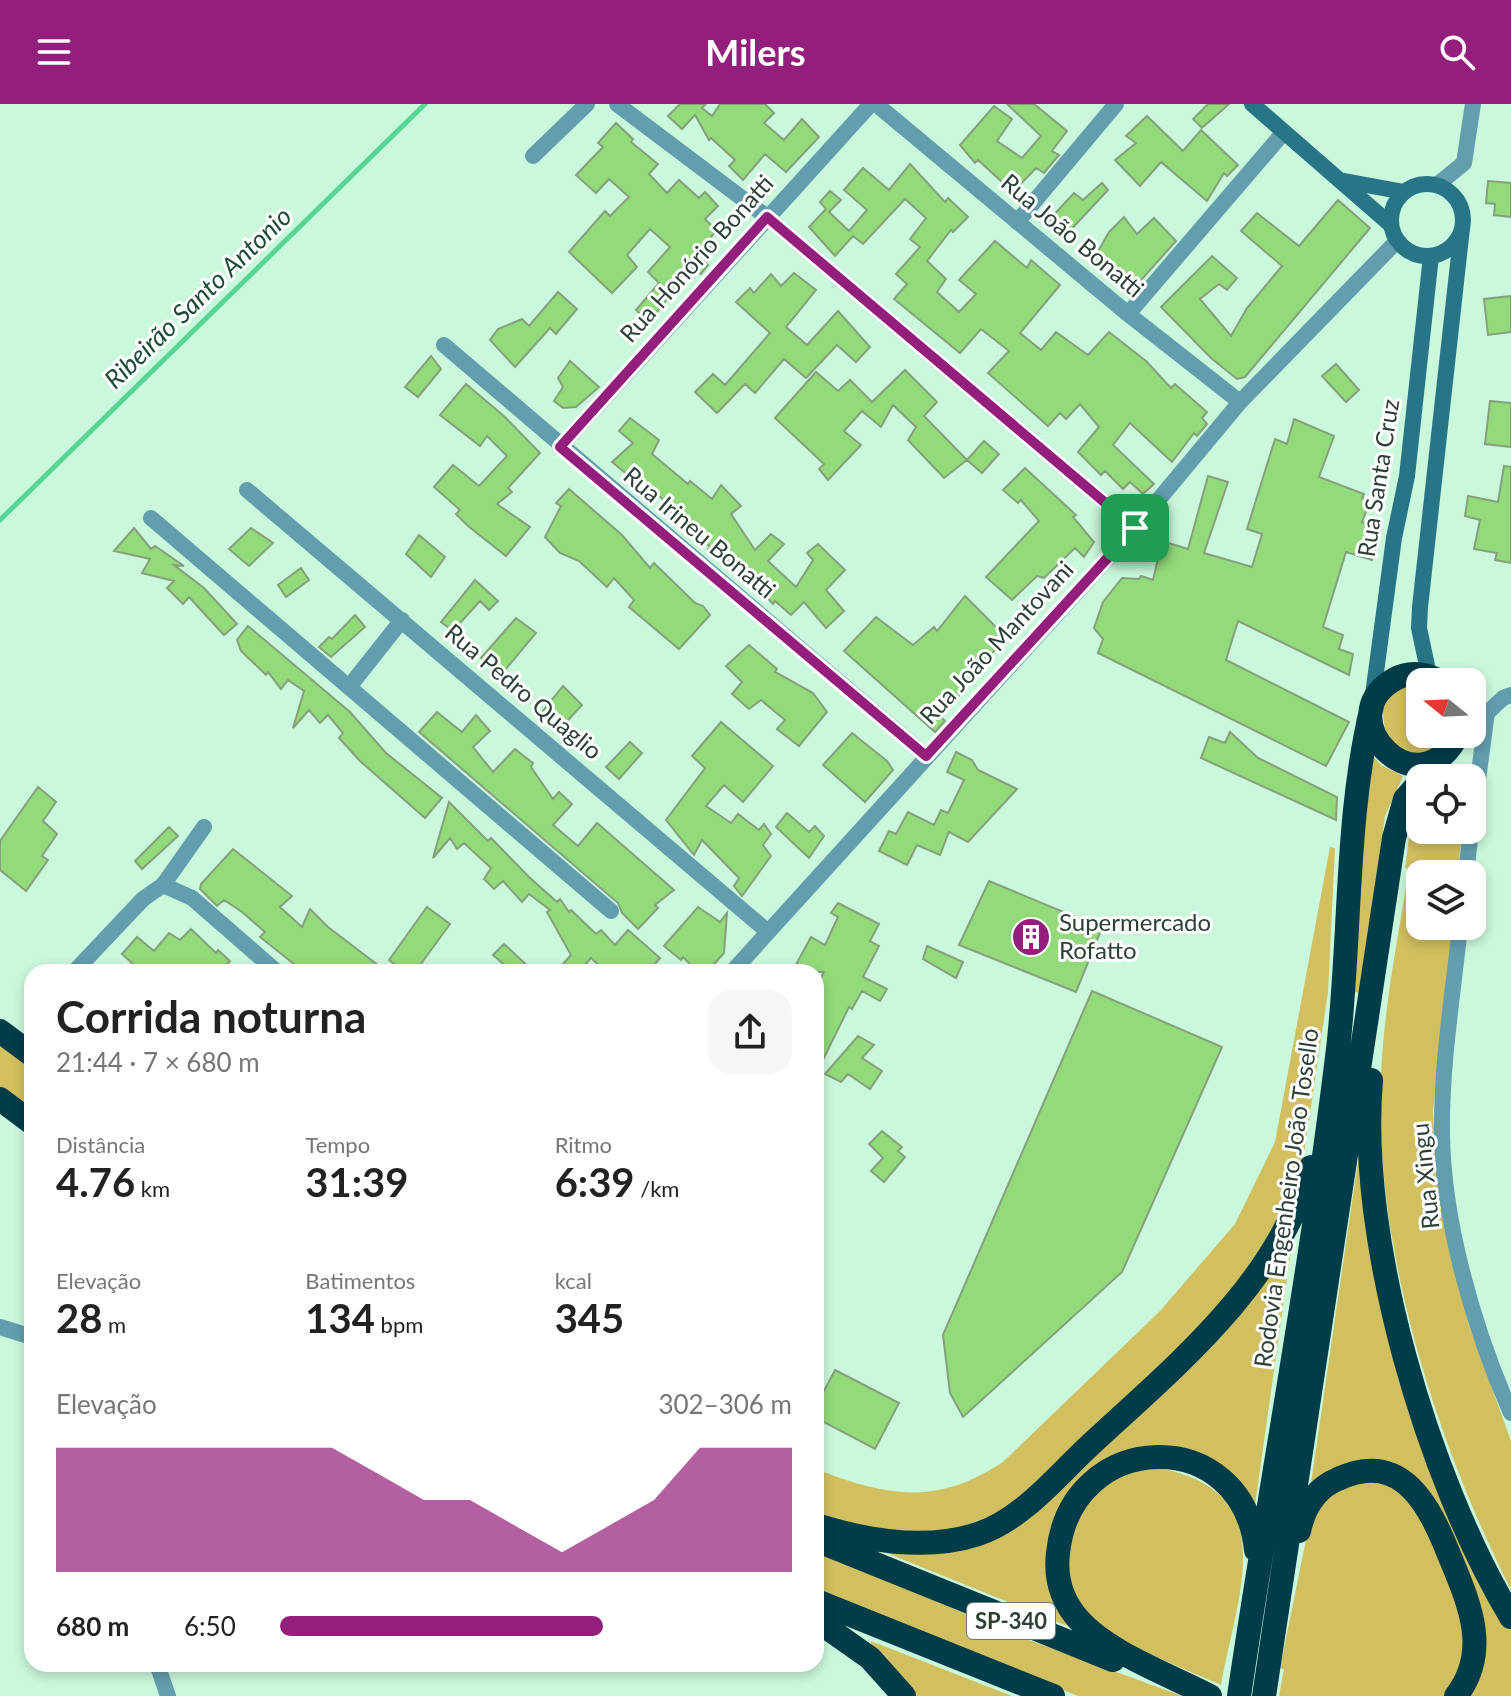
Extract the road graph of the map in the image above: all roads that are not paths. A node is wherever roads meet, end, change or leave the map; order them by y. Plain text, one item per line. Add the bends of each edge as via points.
1 (587, 104) edge
2 (617, 104) edge
3 (873, 104) edge
4 (1116, 104) edge
5 (1252, 104) edge
6 (1473, 104) edge
7 (1284, 132) junction
8 (533, 156) dead end
9 (1337, 180) junction
10 (1437, 185) junction
11 (1404, 192) junction
12 (767, 217) junction
13 (1017, 222) junction
14 (1391, 225) junction
15 (1462, 228) junction
16 (1397, 241) junction
17 (1431, 256) junction
18 (1128, 314) junction
19 (444, 345) dead end
20 (1419, 367) junction
21 (1447, 369) junction
22 (1240, 402) junction
23 (560, 447) junction
24 (247, 490) dead end
25 (151, 518) dead end
26 (1135, 528) junction
27 (402, 620) junction
28 (1432, 668) edge
29 (1406, 676) edge
30 (349, 687) junction
31 (1511, 695) edge
32 (1372, 706) junction
33 (1487, 712) joint
34 (1445, 748) edge
35 (1450, 748) edge
36 (926, 756) junction
37 (1436, 764) edge
38 (1480, 764) edge
39 (1406, 798) edge
40 (204, 827) dead end
41 (163, 885) junction
42 (1386, 892) junction
43 (611, 911) dead end
44 (767, 931) junction
45 (1459, 940) edge
46 (82, 964) edge
47 (268, 964) edge
48 (739, 964) edge
49 (0, 1031) edge
50 (24, 1049) edge
51 (1337, 1051) junction
52 (0, 1099) edge
53 (24, 1117) edge
54 (0, 1327) edge
55 (24, 1334) edge
56 (1511, 1413) edge
57 (824, 1527) edge
58 (824, 1543) edge
59 (824, 1604) edge
60 (1511, 1617) edge
61 (824, 1626) edge
62 (1247, 1640) junction
63 (160, 1672) edge
64 (1268, 1675) edge
65 (168, 1696) edge
66 (904, 1696) edge
67 (1053, 1696) edge
68 (1210, 1696) edge
69 (1239, 1696) edge
70 (1456, 1696) edge

1 - 8 street
2 - 12 street
3 - 12 street, Rua Honório Bonatti
3 - 13 street, Rua João Bonatti
4 - 13 street
5 - 7 main road
6 - 10 street via 1464,163
7 - 9 main road
7 - 18 street
9 - 11 main road
9 - 14 main road
10 - 11 main road via 1420,184
10 - 15 main road via 1455,197
11 - 14 main road via 1391,212
12 - 23 street, Rua Honório Bonatti
12 - 26 street
13 - 18 street, Rua João Bonatti
14 - 16 main road
15 - 17 main road via 1451,247
15 - 21 main road
16 - 17 main road via 1412,253
16 - 22 street, Rua João Mantovani
17 - 20 main road, Rua Santa Cruz
18 - 22 street, Rua João Bonatti
19 - 23 street, Rua Irineu Bonatti
20 - 21 main road
20 - 32 main road, Rua Santa Cruz
21 - 28 main road via 1420,607 1419,628
22 - 26 street, Rua João Mantovani
23 - 36 street, Rua Irineu Bonatti
24 - 27 street, Rua Pedro Quaglio
25 - 30 street
26 - 36 street, Rua João Mantovani
27 - 30 street
27 - 44 street, Rua Pedro Quaglio
29 - 32 highway via 1388,683
30 - 43 street
31 - 33 street
32 - 34 highway via 1373,733 1386,753 1419,764
32 - 51 highway, Rodovia Engenheiro João Tosello via 1358,771
33 - 38 street
35 - 37 highway
36 - 44 street, Rua João Mantovani
39 - 42 highway
40 - 41 street
41 - 46 street
41 - 47 street via 192,898
42 - 60 highway via 1370,1090 1380,1235 1404,1351 1432,1436 1477,1550
42 - 64 highway
44 - 48 street, Rua João Mantovani
45 - 56 street, Rua Xingu via 1443,1148 1462,1265
49 - 50 highway
51 - 57 highway via 1318,1142 1297,1206 1259,1271 1189,1353 1033,1500 1000,1524 953,1539 903,1543
51 - 62 highway, Rodovia Engenheiro João Tosello via 1302,1312
52 - 53 highway
54 - 55 street
58 - 68 highway, SP-340
59 - 67 highway, SP-340
61 - 66 highway via 870,1658
62 - 68 highway via 1254,1530 1233,1488 1216,1474 1171,1457 1128,1461 1090,1483 1065,1519 1059,1540 1058,1582 1066,1601 1095,1635
62 - 69 highway, Rodovia Engenheiro João Tosello
63 - 65 street
64 - 70 highway via 1309,1504 1332,1481 1378,1471 1419,1494 1471,1608 1475,1647 1471,1669

